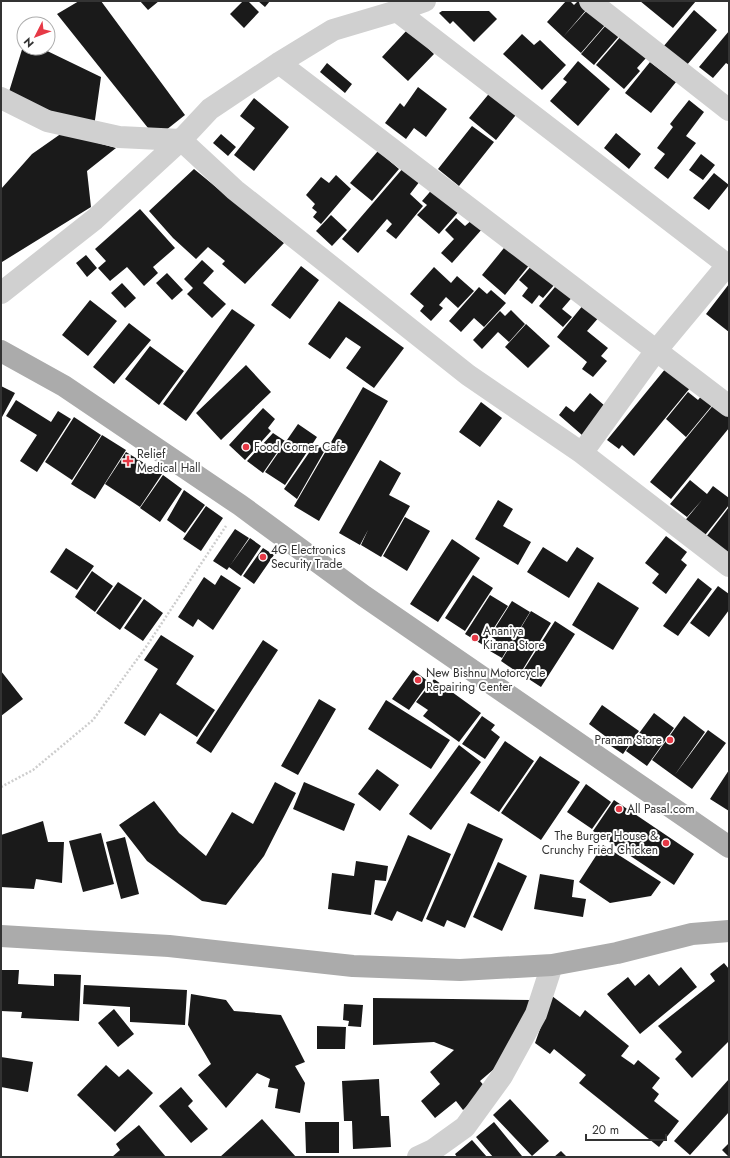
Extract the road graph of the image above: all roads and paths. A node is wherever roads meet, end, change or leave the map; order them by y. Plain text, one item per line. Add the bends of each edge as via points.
1 (425, 1) edge
2 (590, 1) edge
3 (397, 11) junction
4 (278, 63) junction
5 (1, 98) edge
6 (729, 110) edge
7 (181, 140) junction
8 (728, 265) edge
9 (1, 293) edge
10 (1, 351) edge
11 (655, 352) junction
12 (729, 406) edge
13 (582, 453) junction
14 (240, 505) junction
15 (729, 566) edge
16 (1, 787) edge
17 (729, 847) edge
18 (729, 931) edge
19 (1, 936) edge
20 (552, 965) junction
21 (418, 1157) edge

1 - 3 street
2 - 6 street
3 - 4 street via 334,30
3 - 8 street
4 - 7 street via 210,109
4 - 11 street
5 - 7 street via 47,121 119,137
7 - 9 street via 95,219
7 - 13 street via 235,190 462,370
8 - 11 street
10 - 14 main road via 64,386
11 - 12 street
11 - 13 street
13 - 15 street
14 - 16 path via 146,647 93,720 33,770
14 - 17 main road via 370,601
18 - 20 main road via 692,934 617,953
19 - 20 main road via 169,946 353,966 460,970
20 - 21 street via 536,1014 502,1076 465,1127 433,1150

